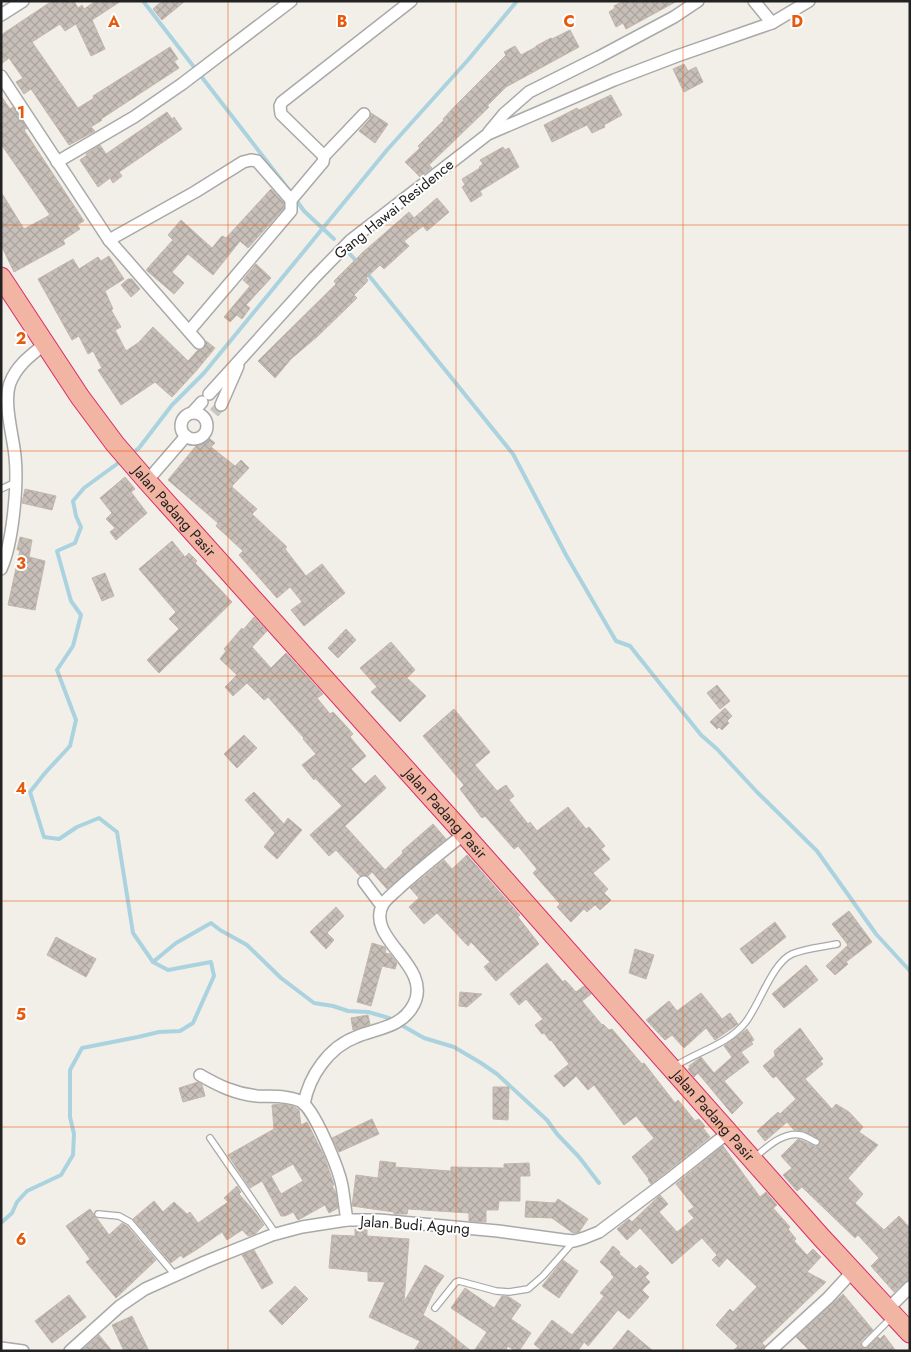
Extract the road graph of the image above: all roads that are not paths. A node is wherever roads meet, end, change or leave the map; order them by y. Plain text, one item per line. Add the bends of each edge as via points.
1 (23, 1) edge
2 (291, 1) edge
3 (411, 1) edge
4 (698, 1) edge
5 (754, 1) edge
6 (809, 1) edge
7 (1, 15) edge
8 (772, 23) junction
9 (1, 76) edge
10 (364, 114) dead end
11 (488, 134) junction
12 (324, 156) junction
13 (57, 162) junction
14 (294, 197) junction
15 (109, 240) junction
16 (1, 278) edge
17 (188, 331) junction
18 (199, 343) dead end
19 (46, 344) junction
20 (243, 355) junction
21 (7, 388) edge
22 (192, 414) junction
23 (206, 425) junction
24 (186, 436) junction
25 (142, 476) junction
26 (16, 482) junction
27 (1, 489) edge
28 (1, 569) edge
29 (464, 834) junction
30 (364, 882) dead end
31 (382, 906) junction
32 (837, 944) dead end
33 (672, 1069) junction
34 (200, 1075) dead end
35 (304, 1104) junction
36 (729, 1132) junction
37 (210, 1138) dead end
38 (816, 1142) dead end
39 (752, 1160) junction
40 (98, 1214) dead end
41 (346, 1220) junction
42 (276, 1234) junction
43 (574, 1240) junction
44 (853, 1271) junction
45 (176, 1275) junction
46 (910, 1286) edge
47 (435, 1308) dead end
48 (891, 1312) junction
49 (910, 1333) edge
50 (865, 1344) dead end
51 (1, 1348) edge
52 (23, 1351) edge
53 (70, 1351) edge
54 (770, 1351) edge

1 - 7 street
2 - 13 street via 193,76
3 - 12 street via 282,102 281,114
4 - 11 street via 674,17 529,92 504,114
5 - 8 street
6 - 8 street
8 - 11 street via 614,80
9 - 13 street
10 - 12 street
11 - 20 street, Gang Hawai Residence via 351,240
12 - 14 street via 323,162
13 - 15 street
14 - 15 street via 257,161 250,160
14 - 17 street via 289,214
15 - 17 street
16 - 19 highway, Jalan Padang Pasir
17 - 18 street
19 - 21 street via 17,369
19 - 25 highway, Jalan Padang Pasir via 80,397
20 - 22 street, Gang Hawai Residence
20 - 23 street
21 - 26 street
22 - 23 street via 203,418
22 - 24 street via 182,422 181,428
23 - 24 street via 200,438
24 - 25 street
25 - 29 highway, Jalan Padang Pasir
26 - 27 lane
26 - 28 street via 7,553
29 - 31 street via 411,877
29 - 33 highway, Jalan Padang Pasir
30 - 31 street
31 - 35 street via 383,930 410,967 416,982 414,1004 398,1022 343,1043 312,1079
32 - 33 lane via 791,954 781,963 745,1023 718,1044
33 - 36 highway, Jalan Padang Pasir
34 - 35 street via 221,1088 241,1094 290,1098
35 - 41 street via 319,1127 339,1173
36 - 39 highway, Jalan Padang Pasir
36 - 43 street, Jalan Budi Agung via 599,1232
37 - 42 lane
38 - 39 lane via 800,1135 784,1137
39 - 44 highway, Jalan Padang Pasir
40 - 45 lane via 119,1216 130,1222
41 - 42 street, Jalan Budi Agung
41 - 43 street, Jalan Budi Agung via 389,1221
42 - 45 street, Jalan Budi Agung
43 - 47 lane via 528,1289 496,1291 459,1281
44 - 48 highway, Jalan Padang Pasir
44 - 54 street
45 - 53 street, Jalan Budi Agung via 145,1289 120,1306
46 - 48 street
48 - 49 highway, Jalan Padang Pasir
48 - 50 lane
51 - 52 street

